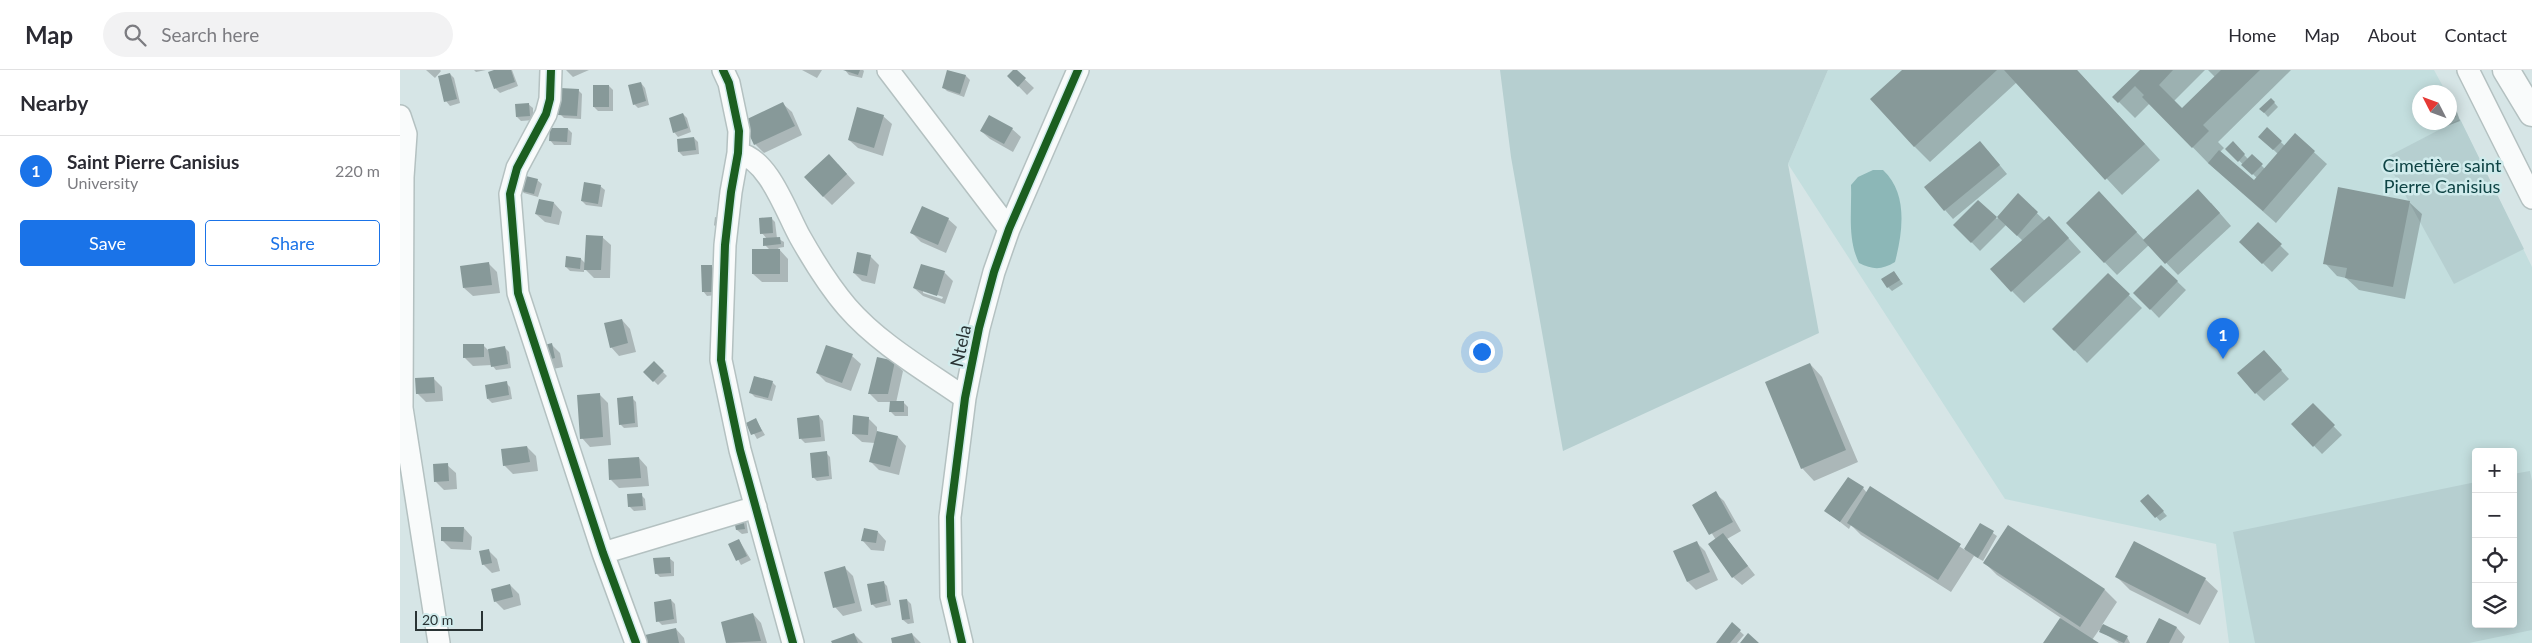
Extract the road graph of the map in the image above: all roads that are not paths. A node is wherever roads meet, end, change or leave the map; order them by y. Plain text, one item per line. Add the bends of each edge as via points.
1 (551, 70) edge
2 (723, 70) edge
3 (888, 70) edge
4 (1078, 70) edge
5 (2468, 70) edge
6 (2506, 70) edge
7 (2532, 113) edge
8 (400, 116) edge
9 (738, 153) junction
10 (2532, 198) edge
11 (1009, 229) junction
12 (402, 276) edge
13 (965, 398) junction
14 (756, 507) junction
15 (603, 553) junction
16 (439, 643) edge
17 (636, 643) edge
18 (793, 643) edge
19 (962, 643) edge

1 - 15 street via 546,114 517,168 510,194 518,294
2 - 9 street via 737,122
3 - 11 street
4 - 11 street, Ntela
5 - 10 street
6 - 7 street
8 - 12 street via 406,134
9 - 13 street via 746,155 779,194 800,237 847,307 882,339
9 - 14 street via 725,245 721,360 730,409
11 - 13 street, Ntela via 982,319
12 - 16 street via 402,408
13 - 19 street, Ntela via 950,517 951,596
14 - 15 street
14 - 18 street
15 - 17 street

